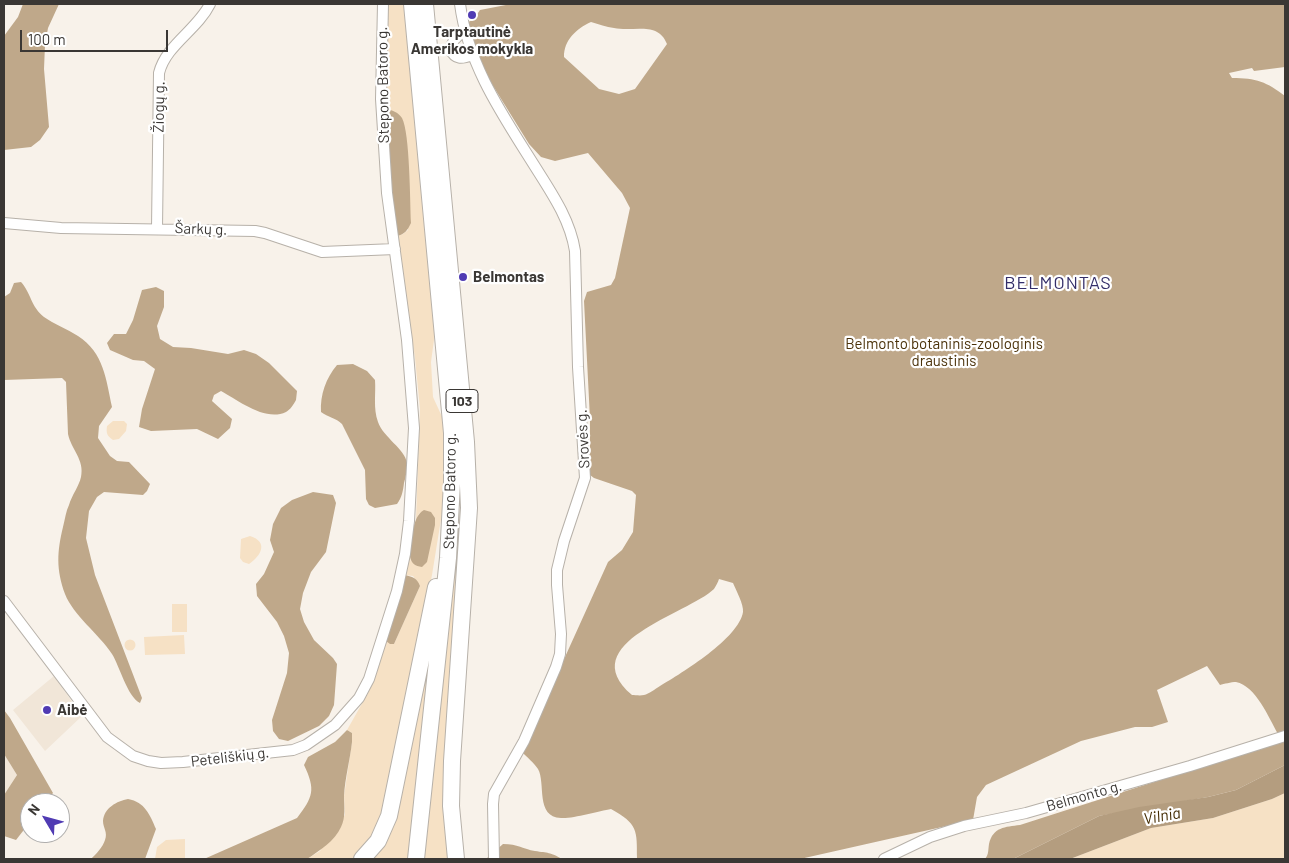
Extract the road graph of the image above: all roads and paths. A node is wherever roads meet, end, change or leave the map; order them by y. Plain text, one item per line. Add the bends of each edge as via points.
1 (210, 4) edge
2 (383, 4) edge
3 (412, 4) edge
4 (425, 4) edge
5 (460, 4) edge
6 (464, 30) junction
7 (472, 56) junction
8 (4, 224) edge
9 (157, 228) junction
10 (395, 249) junction
11 (450, 514) junction
12 (406, 554) joint
13 (4, 601) edge
14 (1285, 736) edge
15 (362, 859) edge
16 (416, 859) edge
17 (456, 859) edge
18 (494, 859) edge
19 (884, 859) edge

1 - 9 street, Žiogų g. via 165,59 159,74
2 - 10 street, Stepono Batoro g. via 381,100 386,193
3 - 11 main road, Stepono Batoro g. / 103 via 452,432
4 - 17 main road, Stepono Batoro g. / 103 via 466,442 469,508 452,761 451,806
5 - 6 street, Srovės g.
6 - 7 street, Srovės g.
6 - 7 street via 450,49 458,58
7 - 18 street, Srovės g. via 497,106 560,208 573,237 585,478 557,570 560,654 524,741 494,794
8 - 9 street, Šarkų g. via 61,228
9 - 10 street, Šarkų g. via 264,232 322,252
10 - 12 street, Stepono Batoro g. via 414,428
11 - 15 main road, 103 via 391,807 378,841
11 - 16 main road, Stepono Batoro g.
12 - 13 street, Peteliškių g. via 369,678 359,698 335,725 293,750 161,763 133,756 107,737
14 - 19 street, Belmonto g. via 1026,813 964,826 930,837

